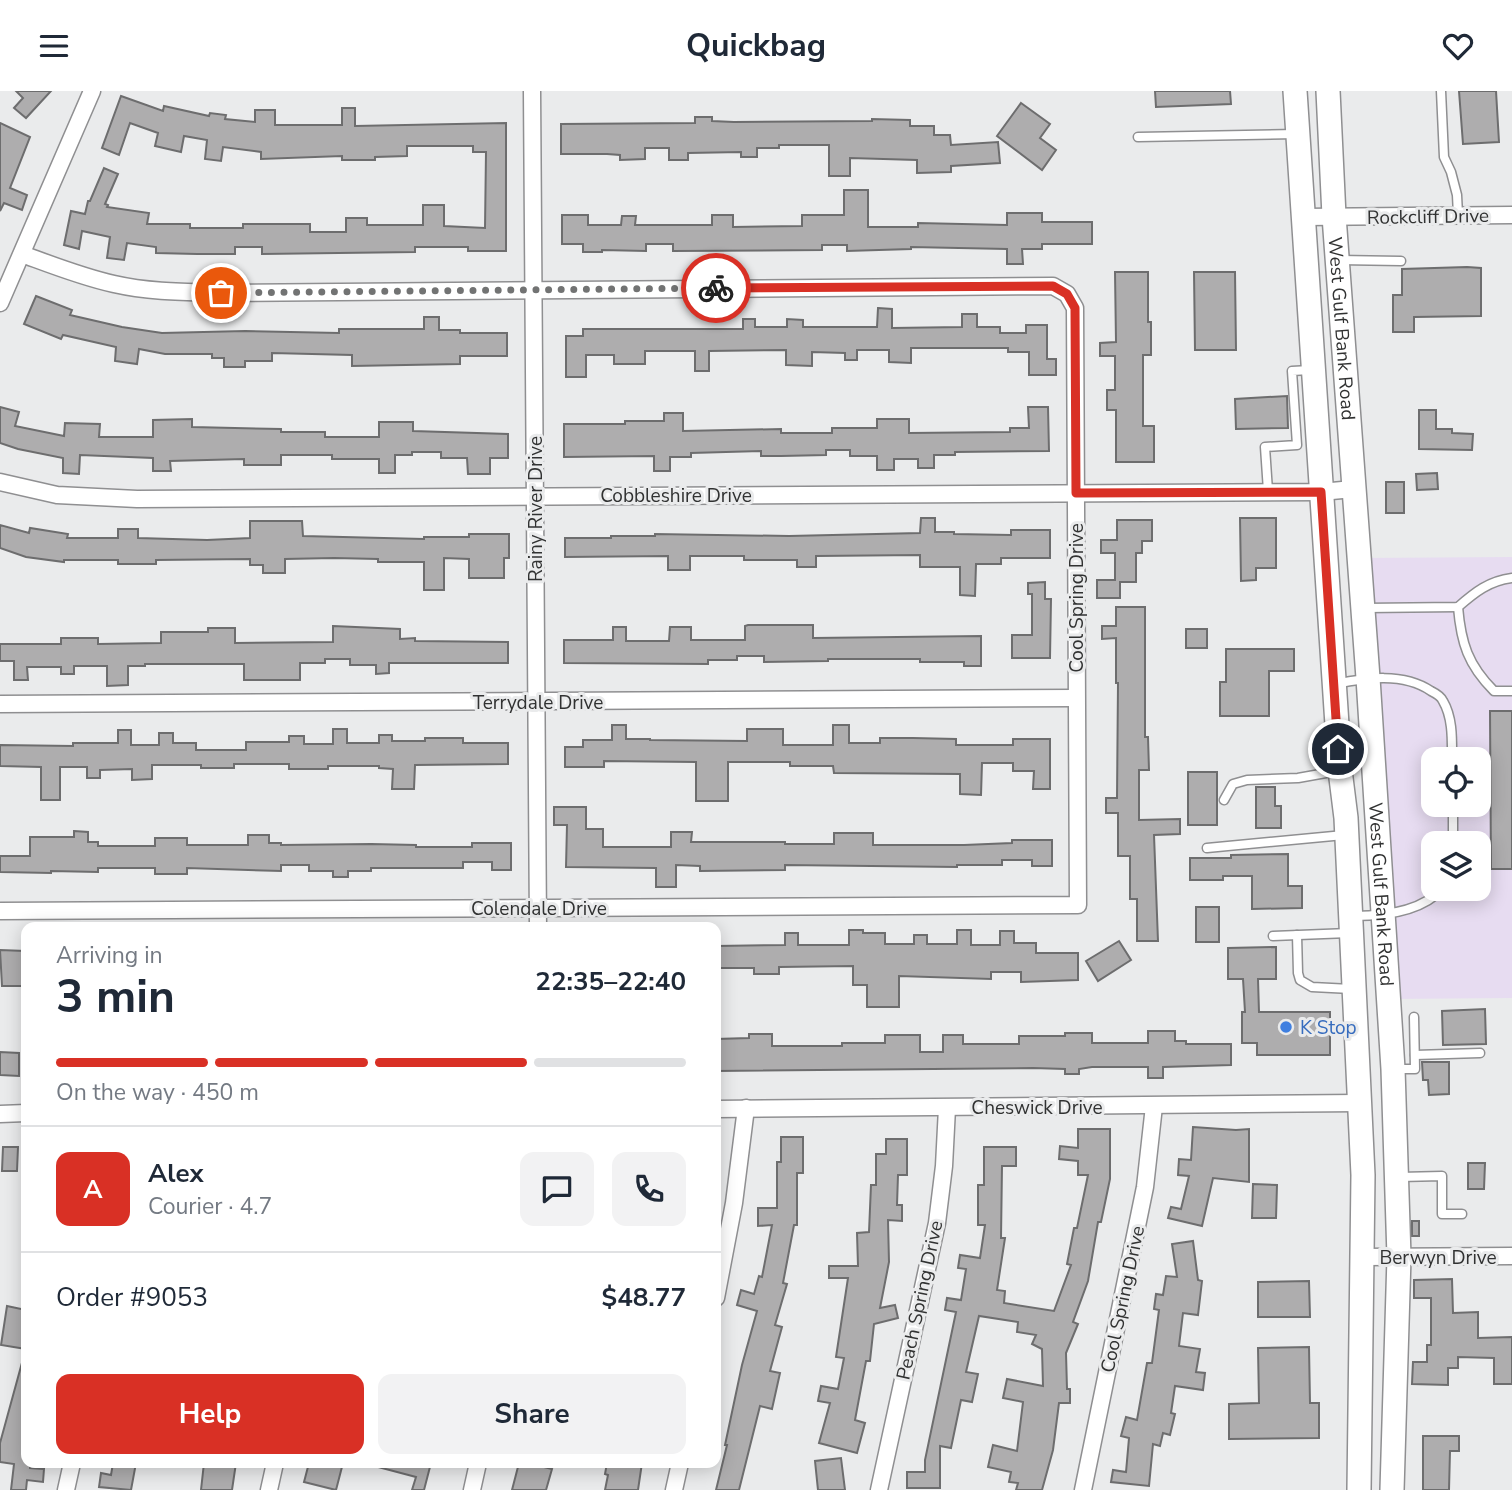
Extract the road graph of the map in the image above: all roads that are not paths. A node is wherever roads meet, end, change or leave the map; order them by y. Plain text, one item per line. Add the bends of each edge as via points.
1 (92, 91) edge
2 (532, 91) edge
3 (1295, 91) edge
4 (1328, 91) edge
5 (1441, 91) edge
6 (1299, 134) junction
7 (1138, 137) dead end
8 (1458, 215) junction
9 (1512, 215) edge
10 (1334, 216) junction
11 (1303, 217) junction
12 (22, 254) junction
13 (1339, 260) junction
14 (1401, 261) dead end
15 (533, 290) junction
16 (0, 303) edge
17 (1312, 370) junction
18 (0, 482) edge
19 (1353, 489) junction
20 (1268, 491) junction
21 (1321, 492) junction
22 (1076, 493) junction
23 (535, 496) junction
24 (1512, 578) edge
25 (1458, 607) junction
26 (1362, 608) junction
27 (1368, 678) junction
28 (1335, 684) junction
29 (1512, 691) edge
30 (1076, 698) junction
31 (536, 702) junction
32 (0, 704) edge
33 (1452, 747) edge
34 (1340, 770) junction
35 (1224, 800) dead end
36 (1347, 834) junction
37 (1206, 848) dead end
38 (1429, 901) edge
39 (1079, 905) joint
40 (537, 908) junction
41 (0, 911) edge
42 (1382, 916) junction
43 (538, 922) edge
44 (1351, 925) junction
45 (1297, 935) junction
46 (1273, 936) dead end
47 (1354, 990) junction
48 (1414, 1017) dead end
49 (1480, 1053) dead end
50 (1415, 1055) junction
51 (1393, 1069) junction
52 (1359, 1103) junction
53 (1154, 1106) junction
54 (746, 1108) junction
55 (947, 1108) junction
56 (721, 1109) edge
57 (0, 1114) edge
58 (21, 1114) edge
59 (1397, 1178) junction
60 (1462, 1214) dead end
61 (1512, 1256) edge
62 (1363, 1257) junction
63 (1399, 1257) junction
64 (721, 1272) edge
65 (71, 1468) edge
66 (274, 1468) edge
67 (477, 1468) edge
68 (679, 1468) edge
69 (66, 1490) edge
70 (269, 1490) edge
71 (472, 1490) edge
72 (674, 1490) edge
73 (879, 1490) edge
74 (1083, 1490) edge
75 (1359, 1490) edge
76 (1392, 1490) edge

1 - 12 street
2 - 15 street, Rainy River Drive
3 - 6 main road, West Gulf Bank Road
4 - 10 main road, West Gulf Bank Road
5 - 8 lane via 1444,157 1457,195
6 - 7 lane
6 - 11 main road, West Gulf Bank Road
8 - 9 street, Rockcliff Drive
8 - 10 street, Rockcliff Drive
10 - 11 street, Rockcliff Drive
10 - 13 main road, West Gulf Bank Road
11 - 17 main road, West Gulf Bank Road
12 - 15 street via 114,284 163,291
12 - 16 street
13 - 14 lane
13 - 19 main road, West Gulf Bank Road
15 - 22 street, Cool Spring Drive via 1053,286 1067,294 1075,308
15 - 23 street, Rainy River Drive
17 - 20 lane via 1292,371 1297,445 1265,447
17 - 21 main road, West Gulf Bank Road
18 - 23 street, Cobbleshire Drive via 95,498
19 - 21 street, Cobbleshire Drive
19 - 26 main road, West Gulf Bank Road
20 - 21 street, Cobbleshire Drive
20 - 22 street, Cobbleshire Drive
21 - 28 main road, West Gulf Bank Road
22 - 23 street, Cobbleshire Drive
22 - 30 street, Cool Spring Drive
23 - 31 street, Rainy River Drive
24 - 25 lane via 1496,580
25 - 26 lane
25 - 29 lane via 1466,652 1476,673 1494,691
26 - 27 main road, West Gulf Bank Road
27 - 28 lane
27 - 33 lane via 1408,680 1442,699 1452,725
27 - 42 main road, West Gulf Bank Road
28 - 34 main road, West Gulf Bank Road
30 - 31 street, Terrydale Drive
30 - 39 street, Cool Spring Drive
31 - 32 street, Terrydale Drive
31 - 40 street, Rainy River Drive
34 - 35 lane via 1247,780 1233,784
34 - 36 main road, West Gulf Bank Road
36 - 37 lane
36 - 44 main road, West Gulf Bank Road
38 - 42 lane
39 - 40 street, Colendale Drive
40 - 41 street, Colendale Drive
40 - 43 street, Rainy River Drive
42 - 44 lane
42 - 51 main road, West Gulf Bank Road
44 - 45 lane
44 - 47 main road, West Gulf Bank Road
45 - 46 lane
45 - 47 lane via 1300,980 1312,987
47 - 52 main road, West Gulf Bank Road
48 - 50 lane
49 - 50 lane
50 - 51 lane via 1415,1069
51 - 59 main road, West Gulf Bank Road
52 - 53 street, Cheswick Drive
52 - 62 main road, West Gulf Bank Road
53 - 55 street, Cheswick Drive
53 - 74 street, Cool Spring Drive via 1145,1187
54 - 55 street, Cheswick Drive
54 - 56 street, Cheswick Drive
54 - 64 street
55 - 73 street, Peach Spring Drive via 937,1223
57 - 58 street
59 - 60 lane via 1442,1176 1442,1214
59 - 63 main road, West Gulf Bank Road
61 - 63 street, Berwyn Drive
62 - 63 street, Berwyn Drive
62 - 75 main road, West Gulf Bank Road
63 - 76 main road, West Gulf Bank Road
65 - 69 street
66 - 70 street
67 - 71 street
68 - 72 street

